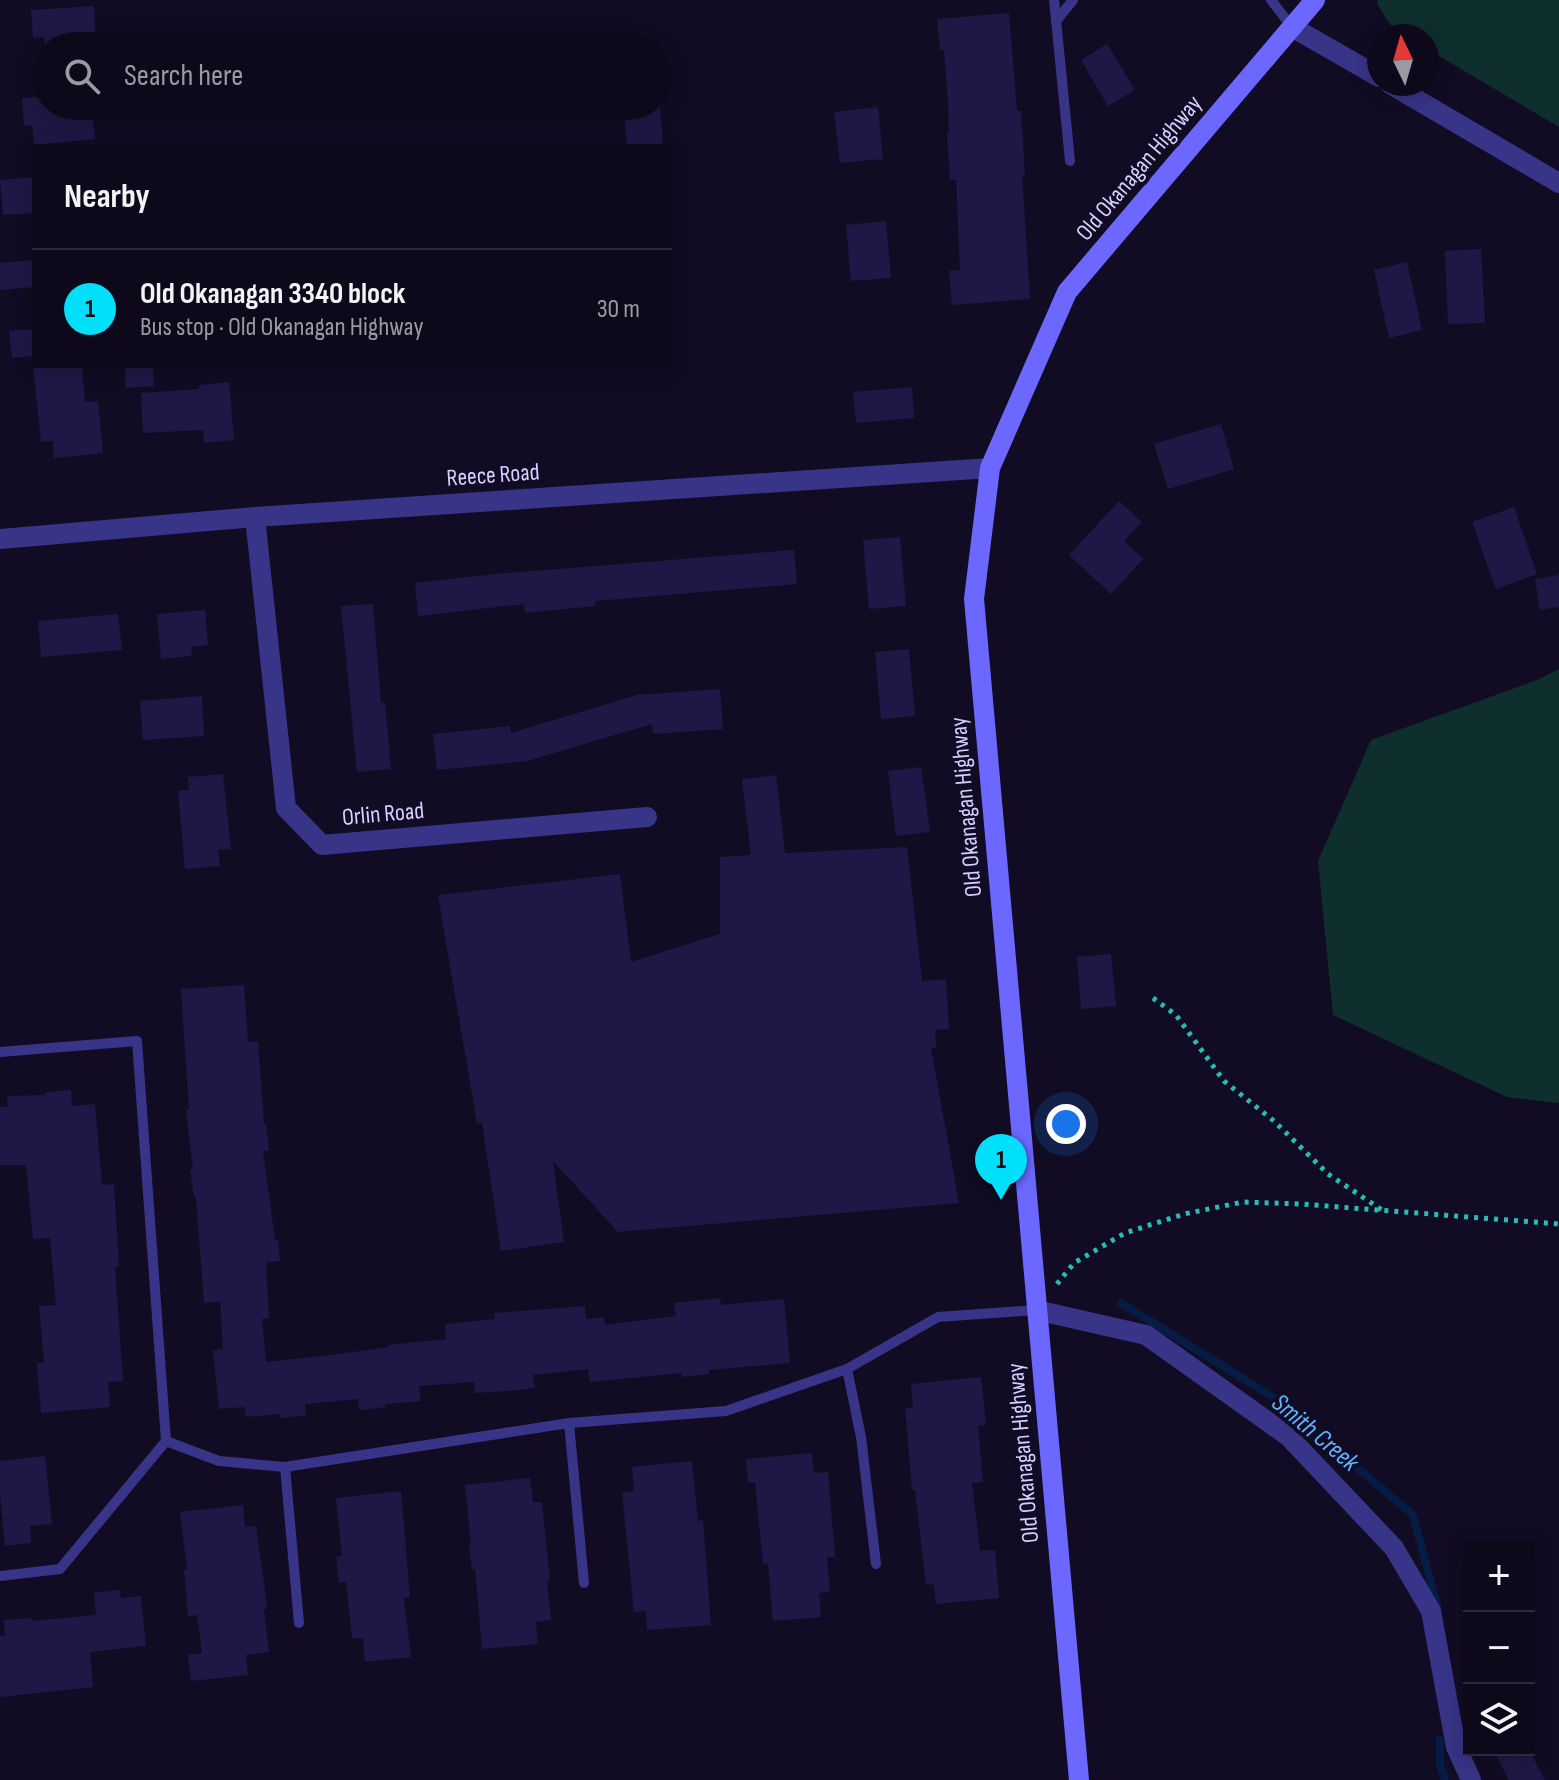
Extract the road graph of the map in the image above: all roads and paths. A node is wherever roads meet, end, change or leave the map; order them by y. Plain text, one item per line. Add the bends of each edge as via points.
1 (1054, 0) edge
2 (1073, 0) edge
3 (1271, 0) edge
4 (1315, 0) edge
5 (1056, 21) junction
6 (1292, 27) junction
7 (1367, 70) edge
8 (1410, 96) edge
9 (1070, 161) dead end
10 (1559, 183) edge
11 (990, 468) junction
12 (255, 517) junction
13 (0, 539) edge
14 (647, 817) dead end
15 (1153, 998) dead end
16 (0, 1052) edge
17 (1383, 1210) junction
18 (1559, 1224) edge
19 (1036, 1310) junction
20 (847, 1369) junction
21 (569, 1423) junction
22 (166, 1441) junction
23 (285, 1467) junction
24 (876, 1564) dead end
25 (0, 1576) edge
26 (584, 1583) dead end
27 (299, 1623) dead end
28 (1079, 1780) edge
29 (1471, 1780) edge

1 - 5 lane
2 - 5 lane
3 - 6 lane
4 - 6 main road, Old Okanagan Highway
5 - 9 lane
6 - 7 street
6 - 11 main road, Old Okanagan Highway via 1067,292
8 - 10 street
11 - 12 street, Reece Road
11 - 19 main road, Old Okanagan Highway via 974,599
12 - 13 street, Reece Road
12 - 14 street, Orlin Road via 286,808 322,845
15 - 17 path via 1176,1015 1224,1081 1328,1174
16 - 22 lane via 137,1041
17 - 18 path
17 - 19 path via 1243,1202 1184,1214 1125,1233 1074,1263
19 - 20 lane via 938,1317
19 - 28 main road, Old Okanagan Highway
19 - 29 street via 1146,1335 1288,1436 1394,1548 1431,1611 1456,1747
20 - 21 lane via 726,1411
20 - 24 lane
21 - 23 lane
21 - 26 lane
22 - 23 lane via 219,1461
22 - 25 lane via 60,1569
23 - 27 lane

